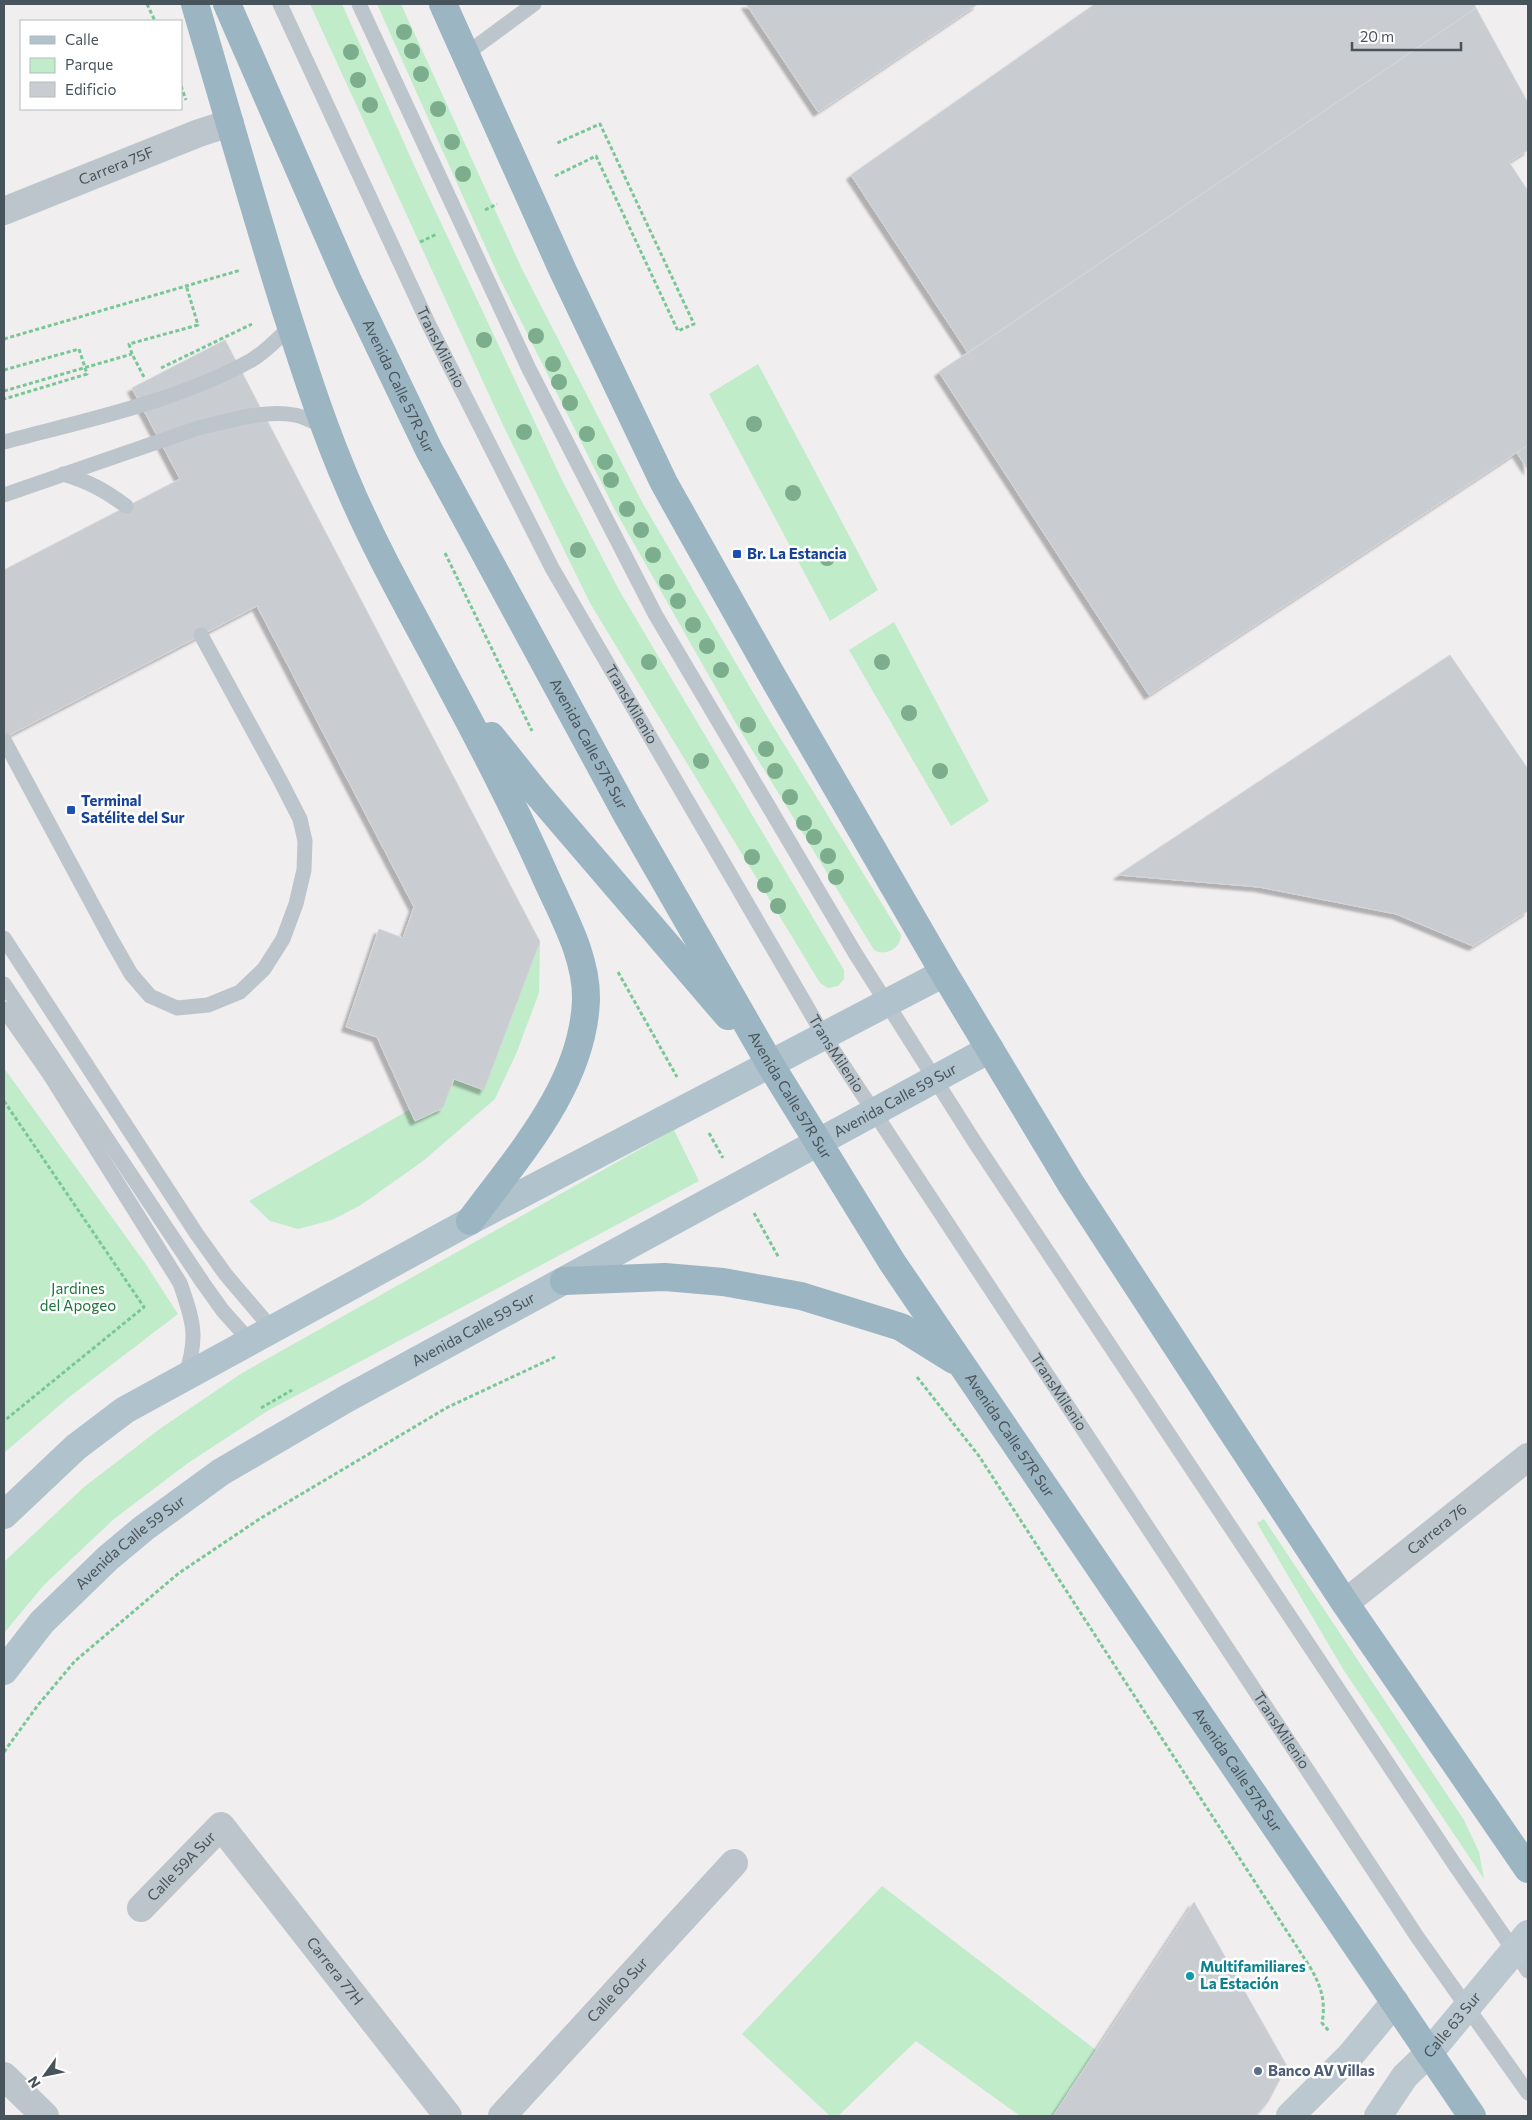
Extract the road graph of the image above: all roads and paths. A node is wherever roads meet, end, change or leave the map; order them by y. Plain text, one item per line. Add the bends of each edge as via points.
1 (148, 4) edge
2 (195, 4) edge
3 (227, 4) edge
4 (280, 4) edge
5 (360, 4) edge
6 (443, 4) edge
7 (534, 4) edge
8 (155, 20) edge
9 (466, 54) junction
10 (230, 123) junction
11 (555, 144) dead end
12 (596, 156) dead end
13 (4, 211) edge
14 (244, 269) dead end
15 (186, 285) junction
16 (290, 326) junction
17 (4, 339) edge
18 (132, 354) junction
19 (4, 370) edge
20 (146, 381) dead end
21 (4, 391) edge
22 (4, 399) edge
23 (325, 427) junction
24 (4, 442) edge
25 (63, 474) junction
26 (4, 496) edge
27 (126, 506) dead end
28 (201, 635) dead end
29 (451, 686) junction
30 (4, 740) edge
31 (4, 938) edge
32 (614, 966) dead end
33 (944, 973) junction
34 (4, 984) edge
35 (886, 1003) junction
36 (4, 1009) edge
37 (824, 1036) junction
38 (990, 1049) junction
39 (770, 1064) junction
40 (935, 1079) junction
41 (4, 1101) edge
42 (693, 1104) junction
43 (874, 1112) junction
44 (817, 1143) junction
45 (738, 1186) junction
46 (470, 1221) junction
47 (564, 1281) junction
48 (801, 1296) junction
49 (261, 1335) junction
50 (555, 1357) dead end
51 (963, 1366) junction
52 (185, 1376) junction
53 (916, 1376) dead end
54 (4, 1421) edge
55 (1528, 1457) edge
56 (4, 1515) edge
57 (1345, 1603) junction
58 (4, 1671) edge
59 (4, 1752) edge
60 (221, 1826) joint
61 (734, 1863) dead end
62 (1528, 1869) edge
63 (141, 1908) dead end
64 (1524, 1952) edge
65 (1395, 2002) junction
66 (1467, 2007) junction
67 (1322, 2023) dead end
68 (1429, 2053) junction
69 (4, 2076) edge
70 (1528, 2093) edge
71 (45, 2116) edge
72 (448, 2116) edge
73 (502, 2116) edge
74 (1290, 2116) edge
75 (1378, 2116) edge
76 (1472, 2116) edge

1 - 8 path
2 - 10 highway
3 - 39 highway, Avenida Calle 57R Sur via 348,281 429,450 627,815
4 - 37 lane, TransMilenio via 429,325 552,568
5 - 35 lane via 529,369 654,614
6 - 9 highway
7 - 9 lane
9 - 33 highway via 563,271 664,483
10 - 13 street, Carrera 75F
10 - 16 highway
11 - 12 path via 600,124 694,324 678,331
14 - 15 path
15 - 17 path
15 - 18 path via 198,325 129,344
16 - 23 highway
16 - 24 lane via 251,360 212,379 112,413
18 - 20 path
18 - 21 path
19 - 22 path via 79,349 87,374
23 - 25 lane via 296,415 275,414 232,420 198,428
23 - 29 highway via 372,537 411,616
25 - 26 lane
25 - 27 lane via 102,488
28 - 30 lane via 288,795 300,819 305,841 304,870 283,939 264,969 240,992 208,1005 177,1008 150,996 115,946
29 - 39 highway via 541,798
29 - 46 highway via 509,798 572,936 583,969 586,998 583,1028 568,1076 546,1118
31 - 49 lane via 226,1275
32 - 42 path
33 - 35 main road
33 - 38 highway
34 - 49 lane via 223,1311
35 - 37 main road
35 - 40 lane
36 - 52 lane via 50,1075 180,1283 192,1317 194,1338
37 - 39 main road
37 - 43 lane, TransMilenio
38 - 40 main road, Avenida Calle 59 Sur
38 - 57 highway via 1071,1184
39 - 42 main road
39 - 44 highway, Avenida Calle 57R Sur
40 - 43 main road, Avenida Calle 59 Sur
40 - 64 lane via 1427,1824
41 - 54 path via 144,1307
42 - 45 path
42 - 46 main road
43 - 44 main road, Avenida Calle 59 Sur
43 - 66 lane, TransMilenio via 1412,1929
44 - 45 main road, Avenida Calle 59 Sur
44 - 51 highway, Avenida Calle 57R Sur
45 - 47 main road, Avenida Calle 59 Sur
45 - 48 path
46 - 49 main road
47 - 48 highway via 665,1277 723,1282
47 - 58 main road, Avenida Calle 59 Sur via 302,1423 221,1472 108,1558 42,1622
48 - 51 highway via 901,1327
49 - 52 main road
50 - 59 path via 448,1407 261,1518 179,1573 75,1662
51 - 65 highway, Avenida Calle 57R Sur
52 - 56 main road via 125,1410 76,1447
53 - 67 path via 978,1456 1310,1967 1324,1997
55 - 57 street, Carrera 76
57 - 62 highway
60 - 63 street, Calle 59A Sur
60 - 72 street, Carrera 77H
61 - 73 street, Calle 60 Sur
64 - 66 main road, Calle 63 Sur
65 - 68 highway, Avenida Calle 57R Sur
65 - 74 main road via 1349,2057
66 - 68 main road, Calle 63 Sur
66 - 70 lane, TransMilenio
68 - 75 main road, Calle 63 Sur via 1405,2076
68 - 76 highway, Avenida Calle 57R Sur
69 - 71 street

